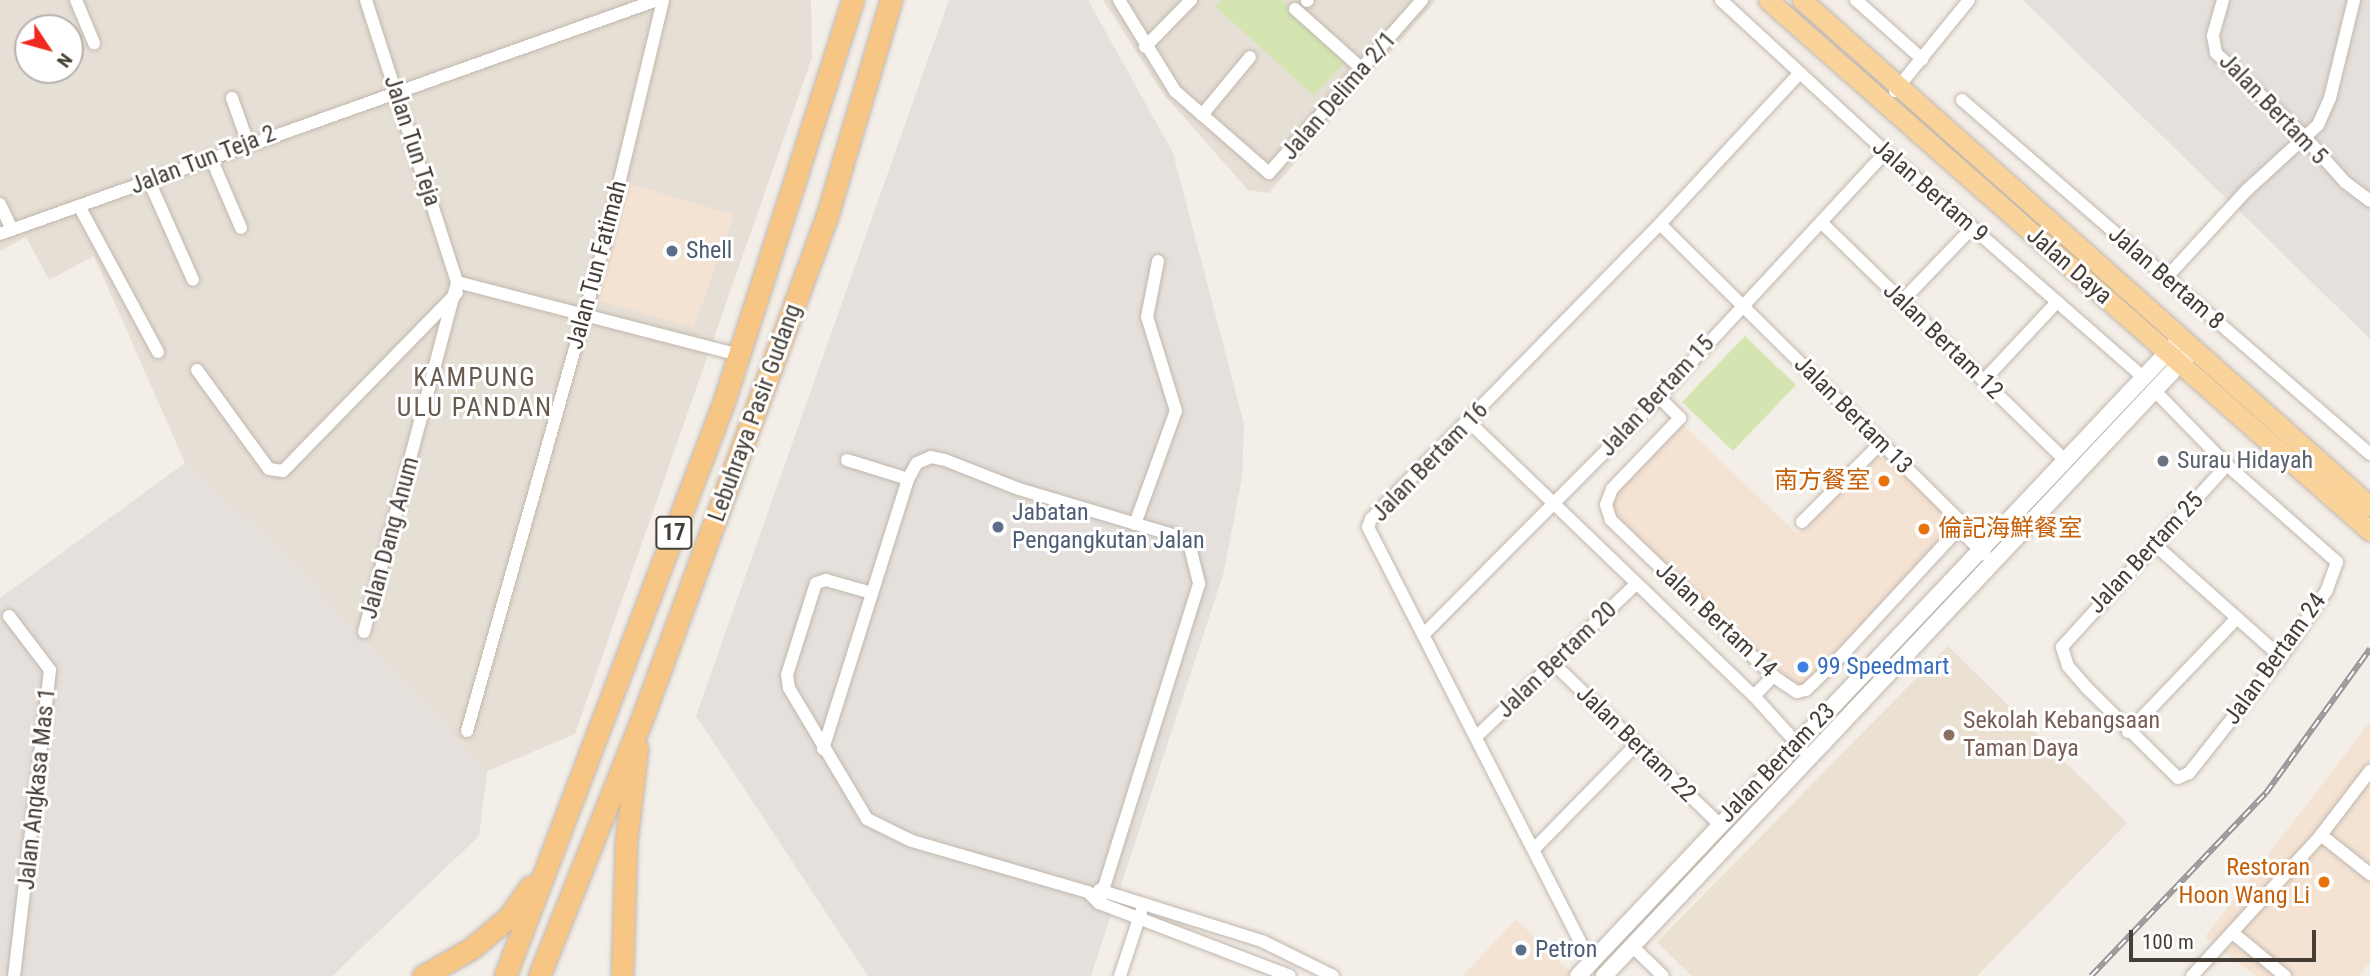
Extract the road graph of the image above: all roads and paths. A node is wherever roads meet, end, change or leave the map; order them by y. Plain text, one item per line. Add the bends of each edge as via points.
1 (76, 0) edge
2 (366, 0) edge
3 (657, 0) edge
4 (663, 0) edge
5 (853, 0) edge
6 (891, 0) edge
7 (1119, 0) edge
8 (1191, 0) edge
9 (1422, 0) edge
10 (1721, 0) edge
11 (1768, 0) edge
12 (1802, 0) edge
13 (1856, 0) edge
14 (1969, 0) edge
15 (2223, 0) edge
16 (2354, 0) edge
17 (1295, 9) dead end
18 (94, 43) dead end
19 (1145, 47) junction
20 (1250, 57) dead end
21 (1922, 59) junction
22 (1362, 69) junction
23 (1800, 73) junction
24 (1898, 88) junction
25 (396, 92) junction
26 (232, 98) dead end
27 (1962, 100) dead end
28 (1884, 104) junction
29 (1202, 115) junction
30 (2305, 137) junction
31 (248, 143) junction
32 (1886, 152) junction
33 (211, 158) junction
34 (149, 181) junction
35 (2370, 201) edge
36 (0, 204) edge
37 (79, 206) junction
38 (1821, 222) junction
39 (1660, 224) junction
40 (241, 228) dead end
41 (1972, 228) junction
42 (6, 231) edge
43 (1158, 261) dead end
44 (2166, 278) junction
45 (193, 280) dead end
46 (457, 287) junction
47 (1902, 301) junction
48 (2057, 302) junction
49 (1742, 306) junction
50 (584, 315) junction
51 (2181, 351) junction
52 (158, 352) dead end
53 (740, 355) junction
54 (197, 370) dead end
55 (2143, 377) junction
56 (1984, 380) junction
57 (2155, 391) junction
58 (1659, 397) junction
59 (1468, 421) junction
60 (1881, 443) junction
61 (2370, 454) edge
62 (847, 460) dead end
63 (2065, 460) junction
64 (2227, 465) junction
65 (908, 479) junction
66 (1554, 504) junction
67 (2370, 506) edge
68 (1802, 522) dead end
69 (1135, 524) junction
70 (1963, 524) junction
71 (2370, 531) edge
72 (1985, 544) junction
73 (2154, 544) junction
74 (1993, 562) junction
75 (1636, 584) junction
76 (872, 593) junction
77 (9, 616) dead end
78 (2237, 618) junction
79 (365, 632) dead end
80 (1423, 635) junction
81 (2281, 657) junction
82 (1553, 663) junction
83 (1773, 676) junction
84 (1754, 696) junction
85 (643, 716) junction
86 (467, 731) dead end
87 (2128, 732) junction
88 (1478, 736) junction
89 (1799, 740) junction
90 (1637, 744) junction
91 (823, 749) junction
92 (1806, 758) junction
93 (2370, 771) edge
94 (1719, 824) junction
95 (2321, 835) junction
96 (1534, 849) junction
97 (547, 863) junction
98 (2370, 874) edge
99 (1104, 889) junction
100 (1088, 892) junction
101 (1144, 902) junction
102 (1099, 903) junction
103 (1139, 918) junction
104 (2234, 934) junction
105 (1632, 946) junction
106 (1286, 952) junction
107 (1591, 963) junction
108 (1274, 972) edge
109 (14, 976) edge
110 (423, 976) edge
111 (505, 976) edge
112 (539, 976) edge
113 (622, 976) edge
114 (1121, 976) edge
115 (1290, 976) edge
116 (1333, 976) edge
117 (1578, 976) edge
118 (1604, 976) edge
119 (1663, 976) edge
120 (2192, 976) edge
121 (2285, 976) edge

1 - 18 street
2 - 25 street, Jalan Tun Teja
3 - 25 street, Jalan Tun Teja 2
4 - 50 street, Jalan Tun Fatimah
5 - 53 highway, Lebuhraya Pasir Gudang / 17
6 - 85 highway, Lebuhraya Pasir Gudang / 17 via 827,216
7 - 19 street, Jalan Delima 2/1
8 - 19 street
9 - 22 street, Jalan Delima 2/1
10 - 23 street, Jalan Bertam 9
11 - 28 main road, Jalan Daya
12 - 24 main road, Jalan Daya
13 - 21 street
14 - 21 street
15 - 30 street, Jalan Bertam 5 via 2213,36 2216,53
16 - 30 street via 2330,98 2318,125
17 - 22 street
19 - 29 street, Jalan Delima 2/1 via 1175,91
20 - 29 street
21 - 24 street
22 - 29 street, Jalan Delima 2/1 via 1269,173
23 - 32 street, Jalan Bertam 9
23 - 39 street, Jalan Bertam 16
24 - 28 street
24 - 51 main road, Jalan Daya
25 - 31 street, Jalan Tun Teja 2
25 - 46 street, Jalan Tun Teja
26 - 31 street
27 - 44 street, Jalan Bertam 8
28 - 51 main road, Jalan Daya
30 - 35 street, Jalan Bertam 5 via 2345,182
30 - 44 street via 2247,190
31 - 33 street, Jalan Tun Teja 2
32 - 38 street, Jalan Bertam 15
32 - 41 street, Jalan Bertam 9
33 - 34 street, Jalan Tun Teja 2
33 - 40 street
34 - 37 street, Jalan Tun Teja 2
34 - 45 street
36 - 42 street
37 - 42 street, Jalan Tun Teja 2
37 - 52 street
38 - 47 street, Jalan Bertam 12
38 - 49 street, Jalan Bertam 15
39 - 49 street, Jalan Bertam 13
39 - 59 street, Jalan Bertam 16
41 - 47 street
41 - 48 street, Jalan Bertam 9
43 - 69 street via 1147,317 1176,411
44 - 61 street, Jalan Bertam 8
46 - 50 street
46 - 54 street via 283,471 269,469
46 - 79 street, Jalan Dang Anum
47 - 56 street, Jalan Bertam 12
48 - 55 street, Jalan Bertam 9
48 - 56 street
49 - 58 street, Jalan Bertam 15
49 - 60 street, Jalan Bertam 13
50 - 53 street
50 - 86 street, Jalan Tun Fatimah
51 - 55 street, Jalan Bertam 23
51 - 57 street, Jalan Bertam 23
51 - 67 main road, Jalan Daya
51 - 71 main road, Jalan Daya
53 - 97 highway, Lebuhraya Pasir Gudang / 17
55 - 63 street, Jalan Bertam 23
56 - 63 street, Jalan Bertam 12
57 - 64 street, Jalan Bertam 24
57 - 74 street, Jalan Bertam 23
58 - 66 street, Jalan Bertam 15
58 - 83 street, Jalan Bertam 14 via 1680,418 1612,489 1606,505 1611,520
59 - 66 street
59 - 80 street, Jalan Bertam 16 via 1368,527
60 - 68 street
60 - 70 street, Jalan Bertam 13
62 - 65 street
63 - 72 street, Jalan Bertam 23
64 - 73 street, Jalan Bertam 25
64 - 81 street, Jalan Bertam 24 via 2337,562 2327,590
65 - 69 street via 917,463 931,457
65 - 76 street
66 - 75 street
66 - 80 street, Jalan Bertam 15
69 - 99 street via 1177,536 1190,547 1199,584
70 - 72 street, Jalan Bertam 13 via 1965,535
70 - 83 street, Jalan Bertam 14 via 1806,690 1797,692
72 - 74 street, Jalan Bertam 13
72 - 89 street, Jalan Bertam 23
73 - 78 street
73 - 87 street, Jalan Bertam 25 via 2064,641 2068,666
74 - 92 street, Jalan Bertam 23
75 - 82 street, Jalan Bertam 20
75 - 84 street
76 - 91 street
76 - 91 street via 823,580 816,583 787,675 789,688
77 - 109 street, Jalan Angkasa Mas 1 via 50,670
78 - 81 street
78 - 87 street
80 - 88 street, Jalan Bertam 16
81 - 87 street, Jalan Bertam 24 via 2189,774 2178,778
82 - 88 street, Jalan Bertam 20
82 - 90 street, Jalan Bertam 22
83 - 84 street
84 - 89 street
85 - 112 highway, Lebuhraya Pasir Gudang / 17
85 - 113 highway via 626,842
88 - 96 street, Jalan Bertam 16
89 - 92 street
89 - 94 street, Jalan Bertam 23
90 - 94 street, Jalan Bertam 22
90 - 96 street
91 - 100 street via 867,819 912,841
92 - 105 street, Jalan Bertam 23
93 - 95 street
94 - 107 street, Jalan Bertam 23
95 - 98 street
95 - 104 street
96 - 107 street, Jalan Bertam 16
97 - 110 highway via 509,917 472,948
97 - 111 highway, Lebuhraya Pasir Gudang / 17
99 - 100 street
99 - 101 street
99 - 102 street
100 - 102 street
101 - 103 street
101 - 106 street
102 - 103 street
103 - 108 street
103 - 114 street
104 - 120 street
104 - 121 street
105 - 118 street, Jalan Bertam 23
105 - 119 street
106 - 108 street
106 - 116 street
107 - 117 street, Jalan Bertam 23
108 - 115 street

